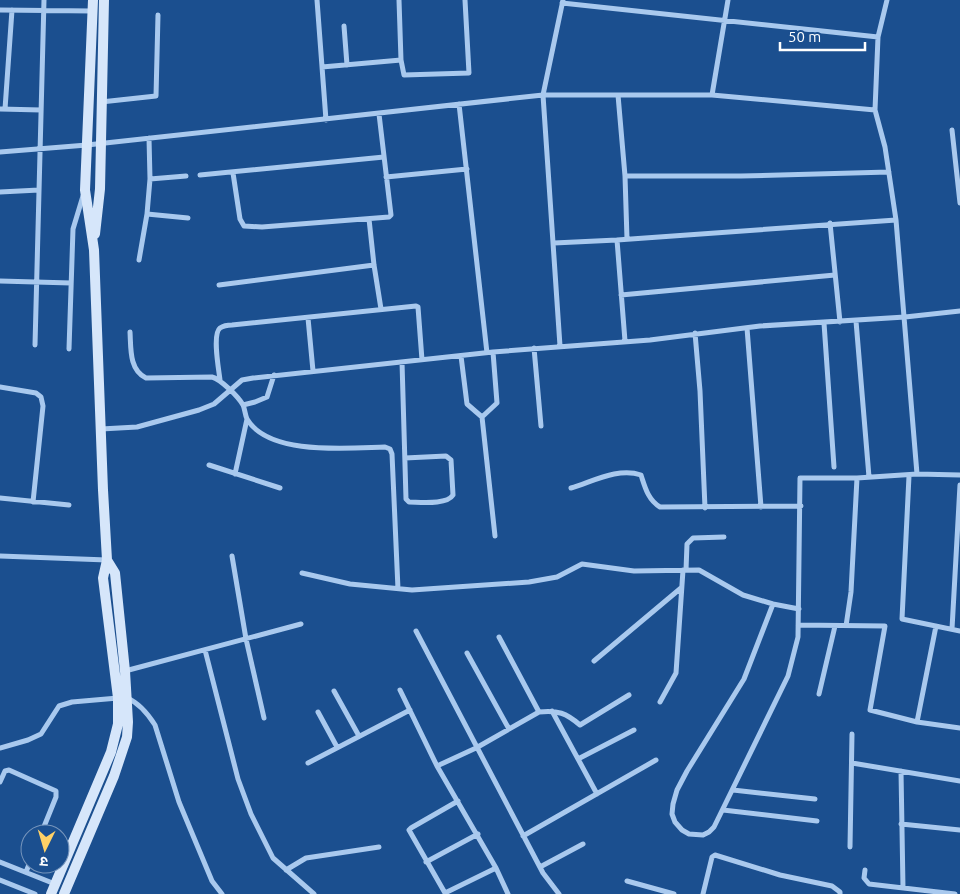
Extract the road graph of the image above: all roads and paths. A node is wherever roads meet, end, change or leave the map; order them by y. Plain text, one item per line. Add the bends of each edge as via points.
1 (44, 0) edge
2 (93, 0) edge
3 (104, 0) edge
4 (317, 0) edge
5 (400, 0) edge
6 (465, 0) edge
7 (728, 0) edge
8 (887, 0) edge
9 (562, 2) edge
10 (0, 10) edge
11 (12, 10) junction
12 (43, 11) junction
13 (92, 11) junction
14 (158, 15) dead end
15 (724, 21) junction
16 (344, 26) dead end
17 (878, 37) junction
18 (401, 60) junction
19 (347, 65) junction
20 (322, 67) junction
21 (618, 95) junction
22 (712, 95) junction
23 (543, 96) junction
24 (101, 102) junction
25 (459, 104) junction
26 (2, 109) edge
27 (41, 110) junction
28 (875, 110) junction
29 (379, 114) junction
30 (326, 120) junction
31 (952, 130) dead end
32 (149, 138) junction
33 (100, 144) junction
34 (87, 146) junction
35 (41, 148) junction
36 (0, 152) edge
37 (384, 157) junction
38 (466, 169) junction
39 (889, 172) junction
40 (234, 173) junction
41 (200, 175) dead end
42 (186, 176) dead end
43 (386, 176) junction
44 (625, 176) junction
45 (150, 179) junction
46 (40, 190) junction
47 (85, 190) junction
48 (0, 192) edge
49 (960, 203) edge
50 (147, 214) junction
51 (188, 218) dead end
52 (369, 219) junction
53 (896, 220) junction
54 (830, 224) junction
55 (627, 239) junction
56 (617, 240) junction
57 (554, 242) junction
58 (94, 250) junction
59 (139, 260) dead end
60 (374, 265) junction
61 (835, 275) junction
62 (0, 281) edge
63 (36, 282) junction
64 (71, 282) junction
65 (219, 284) dead end
66 (621, 295) junction
67 (381, 309) junction
68 (960, 311) edge
69 (905, 317) junction
70 (308, 318) junction
71 (856, 321) junction
72 (824, 322) junction
73 (840, 322) junction
74 (747, 328) junction
75 (130, 332) dead end
76 (694, 334) junction
77 (625, 341) junction
78 (36, 345) dead end
79 (560, 346) junction
80 (534, 348) junction
81 (69, 349) dead end
82 (490, 352) junction
83 (461, 356) junction
84 (422, 360) junction
85 (402, 362) junction
86 (313, 371) junction
87 (274, 375) junction
88 (220, 380) junction
89 (0, 387) edge
90 (229, 390) junction
91 (243, 405) junction
92 (482, 417) junction
93 (248, 419) junction
94 (541, 426) dead end
95 (100, 429) junction
96 (405, 458) junction
97 (209, 465) dead end
98 (834, 467) dead end
99 (235, 474) junction
100 (917, 474) junction
101 (960, 475) edge
102 (909, 476) junction
103 (869, 477) junction
104 (857, 478) junction
105 (960, 485) edge
106 (280, 488) dead end
107 (571, 488) dead end
108 (0, 498) edge
109 (33, 502) junction
110 (69, 505) dead end
111 (801, 506) junction
112 (761, 507) junction
113 (704, 508) junction
114 (495, 536) dead end
115 (724, 537) dead end
116 (0, 556) edge
117 (232, 556) dead end
118 (107, 560) junction
119 (684, 570) junction
120 (302, 573) dead end
121 (681, 588) junction
122 (398, 589) junction
123 (773, 604) junction
124 (799, 609) junction
125 (301, 624) dead end
126 (798, 625) junction
127 (835, 626) junction
128 (846, 626) junction
129 (936, 626) junction
130 (952, 629) junction
131 (416, 631) dead end
132 (960, 631) edge
133 (498, 637) dead end
134 (246, 639) junction
135 (205, 650) junction
136 (467, 653) dead end
137 (594, 662) dead end
138 (125, 671) junction
139 (400, 690) dead end
140 (334, 691) dead end
141 (819, 694) dead end
142 (628, 695) dead end
143 (122, 698) junction
144 (660, 702) dead end
145 (410, 710) junction
146 (552, 711) junction
147 (318, 712) dead end
148 (539, 712) junction
149 (264, 718) dead end
150 (917, 722) junction
151 (960, 728) edge
152 (509, 729) junction
153 (634, 730) dead end
154 (852, 734) dead end
155 (358, 736) junction
156 (337, 747) junction
157 (0, 748) edge
158 (476, 748) junction
159 (578, 758) junction
160 (656, 760) dead end
161 (308, 763) dead end
162 (852, 763) junction
163 (437, 766) junction
164 (901, 770) junction
165 (960, 780) edge
166 (0, 782) edge
167 (733, 790) junction
168 (597, 794) junction
169 (815, 799) dead end
170 (458, 801) junction
171 (722, 810) junction
172 (817, 821) dead end
173 (45, 824) edge
174 (902, 824) junction
175 (960, 830) edge
176 (478, 834) junction
177 (523, 836) junction
178 (583, 844) dead end
179 (378, 847) dead end
180 (850, 847) dead end
181 (0, 862) edge
182 (426, 862) junction
183 (540, 867) junction
184 (496, 868) junction
185 (20, 870) edge
186 (286, 870) junction
187 (865, 870) dead end
188 (29, 874) edge
189 (0, 880) edge
190 (627, 881) dead end
191 (903, 888) junction
192 (53, 889) edge
193 (35, 894) edge
194 (64, 894) edge
195 (222, 894) edge
196 (314, 894) edge
197 (508, 894) edge
198 (558, 894) edge
199 (674, 894) edge
200 (703, 894) edge
201 (840, 894) edge
202 (955, 894) edge

1 - 12 street
2 - 13 street
3 - 24 street
4 - 20 street
5 - 18 street
6 - 18 street via 469,73 404,75
7 - 15 street
8 - 17 street
9 - 15 street
9 - 23 street
10 - 11 street
11 - 12 street
11 - 26 street
12 - 13 street
12 - 27 street
13 - 34 street
14 - 24 street via 156,96
15 - 17 street
15 - 22 street
16 - 19 street
17 - 28 street
18 - 19 street
19 - 20 street
20 - 30 street
21 - 22 street
21 - 23 street
21 - 44 street
22 - 28 street
23 - 25 street
23 - 57 street
24 - 33 street
25 - 29 street
25 - 38 street
26 - 27 street
27 - 35 street
28 - 39 street
29 - 30 street
29 - 37 street
30 - 32 street
31 - 49 street
32 - 33 street
32 - 45 street
33 - 34 street
33 - 58 street via 100,190
34 - 35 street
34 - 47 street
35 - 36 street
35 - 46 street
37 - 40 street
37 - 43 street
38 - 43 street
38 - 82 street
39 - 44 street
39 - 53 street
40 - 41 street
40 - 52 street via 240,219 244,226
42 - 45 street
43 - 52 street via 390,216
44 - 55 street
45 - 50 street
46 - 48 street
46 - 63 street
47 - 58 street
47 - 64 street via 73,229
50 - 51 street
50 - 59 street
52 - 60 street
53 - 54 street
53 - 69 street
54 - 55 street
54 - 61 street
55 - 56 street
56 - 57 street
56 - 66 street
57 - 79 street
58 - 95 street
60 - 65 street
60 - 67 street
61 - 66 street
61 - 73 street
62 - 63 street
63 - 64 street
63 - 78 street
64 - 81 street
66 - 77 street
67 - 70 street
67 - 84 street via 418,306
68 - 69 street
69 - 71 street
69 - 100 street
70 - 86 street
70 - 88 street via 220,328 216,344
71 - 73 street
71 - 103 street
72 - 73 street
72 - 74 street
72 - 98 street
74 - 76 street
74 - 112 street
75 - 88 street via 132,360 141,376 212,377
76 - 77 street
76 - 113 street via 700,391
77 - 79 street
79 - 80 street
80 - 82 street
80 - 94 street
82 - 83 street
82 - 92 street via 497,403
83 - 84 street
83 - 92 street via 467,404
84 - 85 street
85 - 86 street
85 - 96 street
86 - 87 street
87 - 90 street via 242,380
87 - 91 street via 267,397
88 - 90 street
89 - 109 street via 36,392 44,406
90 - 91 street
90 - 95 street via 214,404 165,421 137,428
91 - 93 street
92 - 114 street
93 - 99 street
93 - 122 street via 262,434 280,443 390,449
95 - 118 street
96 - 96 street via 446,456 451,460 451,499 409,502 405,494
97 - 99 street
99 - 106 street
100 - 101 street
100 - 102 street
102 - 103 street
102 - 129 street via 902,619
103 - 104 street
104 - 111 street via 800,478
104 - 128 street
105 - 130 street
107 - 113 street via 629,472 641,475 649,497 660,508
108 - 109 street
109 - 110 street
111 - 112 street
111 - 124 street
112 - 113 street
115 - 119 street via 688,541
116 - 118 street
117 - 134 street
118 - 138 street via 115,573
118 - 143 street via 103,578
119 - 121 street
119 - 122 street via 634,571 582,564 557,577 529,582
119 - 123 street via 699,570 743,595
120 - 122 street via 350,584
121 - 137 street
121 - 144 street via 676,673
123 - 124 street
123 - 171 street via 744,679 677,790 672,814 682,830 703,835 714,827
124 - 126 street
125 - 134 street
126 - 127 street
126 - 167 street via 788,676
127 - 128 street
127 - 141 street
128 - 150 street via 885,626 870,710
129 - 130 street
129 - 150 street
130 - 132 street
131 - 158 street
133 - 148 street
134 - 135 street
134 - 149 street
135 - 138 street
135 - 186 street via 241,788 273,858
136 - 152 street
138 - 143 street
139 - 145 street
140 - 155 street
142 - 146 street via 580,725 570,717
143 - 157 street via 59,706 42,734
143 - 192 street via 112,752
143 - 194 street via 128,722 124,751
143 - 195 street via 133,700 155,725 179,802 212,880
145 - 155 street
145 - 163 street
146 - 148 street
146 - 159 street
147 - 156 street
148 - 152 street
150 - 151 street
152 - 158 street
153 - 159 street
154 - 162 street
155 - 156 street
156 - 161 street
158 - 163 street
158 - 177 street
159 - 168 street
160 - 168 street
162 - 164 street
162 - 180 street
163 - 170 street
164 - 165 street
164 - 174 street
166 - 173 street via 4,770 9,770 56,791
167 - 169 street
167 - 171 street
168 - 177 street
170 - 176 street
170 - 182 street via 409,830
171 - 172 street
174 - 175 street
174 - 191 street
176 - 182 street
176 - 184 street
177 - 183 street
178 - 183 street
179 - 186 street via 306,858
181 - 185 street
182 - 184 street via 445,893
183 - 198 street
184 - 197 street
186 - 196 street
187 - 191 street via 864,878 869,884
188 - 192 street
189 - 193 street
190 - 199 street
191 - 202 street
200 - 201 street via 715,855 780,875 832,886

